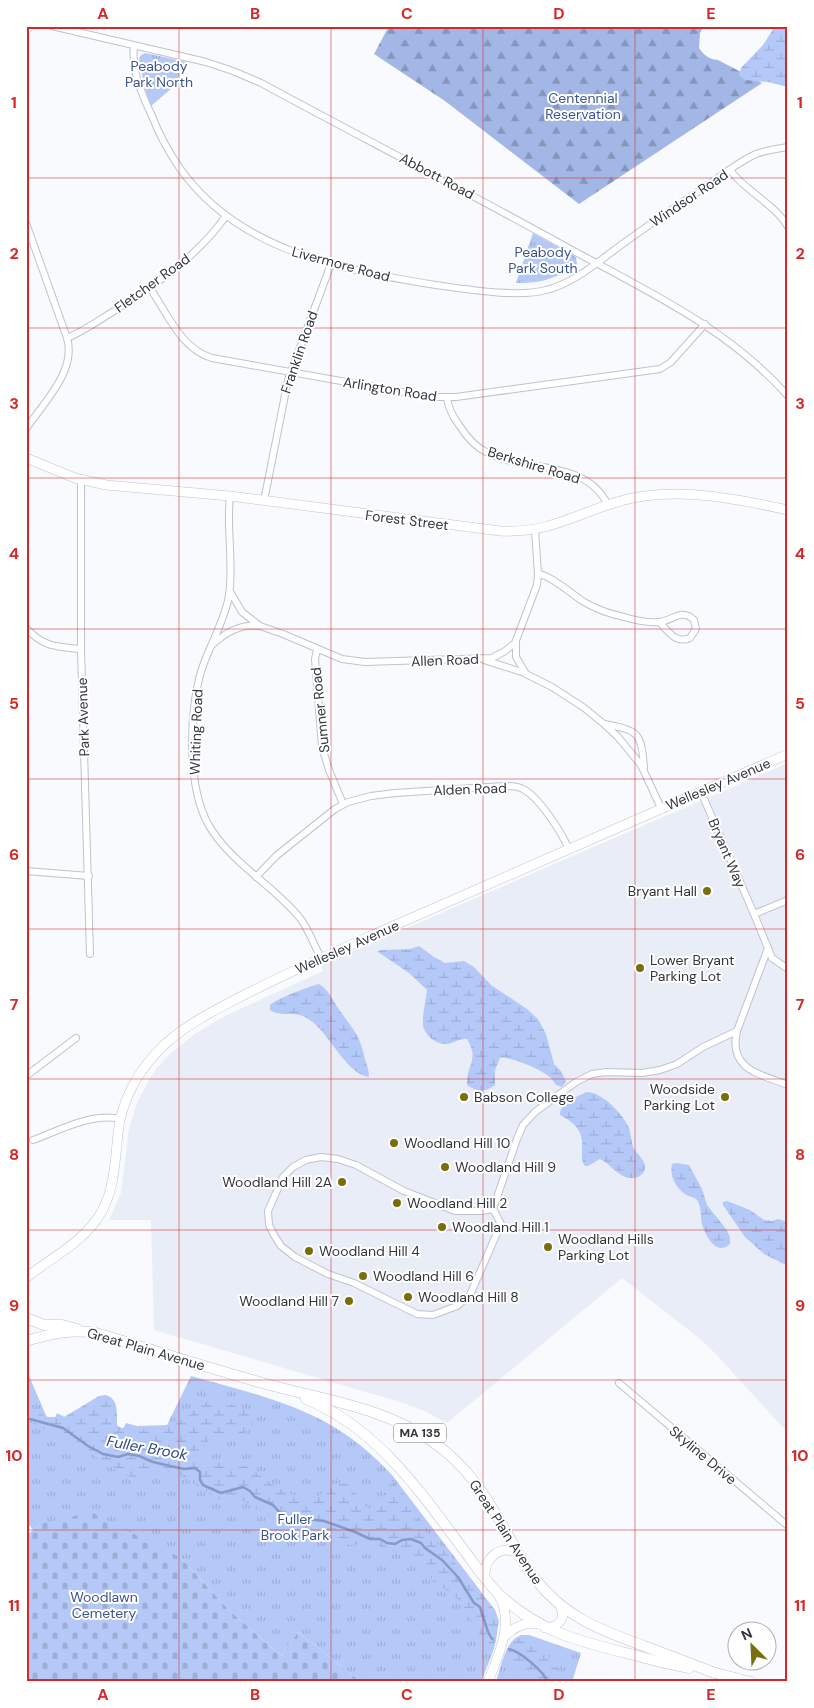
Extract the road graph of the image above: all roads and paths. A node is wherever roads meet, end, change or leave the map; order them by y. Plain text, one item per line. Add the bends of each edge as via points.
1 (52, 26) edge
2 (134, 46) junction
3 (788, 147) edge
4 (730, 170) junction
5 (226, 216) junction
6 (26, 223) edge
7 (788, 227) edge
8 (596, 263) junction
9 (331, 264) junction
10 (150, 288) junction
11 (705, 324) junction
12 (67, 338) junction
13 (290, 372) junction
14 (788, 396) edge
15 (447, 398) junction
16 (26, 428) edge
17 (26, 458) edge
18 (81, 480) junction
19 (230, 496) junction
20 (264, 501) junction
21 (608, 505) junction
22 (788, 510) edge
23 (535, 530) junction
24 (538, 574) junction
25 (230, 589) junction
26 (660, 623) junction
27 (260, 626) junction
28 (26, 628) edge
29 (516, 640) junction
30 (210, 647) junction
31 (81, 649) junction
32 (317, 650) junction
33 (479, 659) junction
34 (526, 674) junction
35 (604, 724) junction
36 (788, 754) edge
37 (644, 770) junction
38 (701, 792) junction
39 (343, 804) junction
40 (661, 808) junction
41 (569, 848) junction
42 (26, 871) edge
43 (89, 876) junction
44 (256, 877) junction
45 (788, 900) edge
46 (754, 914) junction
47 (768, 948) junction
48 (90, 954) dead end
49 (321, 958) junction
50 (788, 969) edge
51 (737, 1031) junction
52 (76, 1038) dead end
53 (26, 1076) edge
54 (788, 1085) edge
55 (120, 1119) junction
56 (33, 1140) dead end
57 (493, 1209) junction
58 (35, 1271) junction
59 (26, 1278) edge
60 (26, 1288) edge
61 (26, 1318) edge
62 (80, 1330) junction
63 (26, 1341) edge
64 (619, 1383) dead end
65 (270, 1385) junction
66 (788, 1526) edge
67 (518, 1553) junction
68 (485, 1577) junction
69 (496, 1592) junction
70 (560, 1606) junction
71 (542, 1626) junction
72 (504, 1637) junction
73 (715, 1673) junction
74 (488, 1682) edge
75 (750, 1682) edge

1 - 2 street, Abbott Road
2 - 5 street, Livermore Road via 140,86 167,148 199,192
2 - 8 street, Abbott Road via 213,64 252,79
3 - 4 street, Windsor Road via 757,154
4 - 7 street
4 - 8 street, Windsor Road
5 - 9 street, Livermore Road via 273,244
5 - 10 street, Fletcher Road via 194,252
6 - 12 street
8 - 9 street, Livermore Road via 556,287 522,293 452,287
8 - 11 street, Abbott Road
9 - 13 street, Franklin Road
10 - 12 street, Fletcher Road
10 - 13 street, Arlington Road via 197,352 212,358
11 - 14 street, Abbott Road via 755,363
11 - 15 street, Arlington Road via 660,369
12 - 16 street via 68,355 62,374
13 - 15 street, Arlington Road
13 - 20 street, Franklin Road
15 - 21 street, Berkshire Road via 457,422 481,449 498,457 578,476 596,488
17 - 18 main road, Forest Street
18 - 19 main road, Forest Street
18 - 31 street, Park Avenue
19 - 20 main road, Forest Street
19 - 25 street, Whiting Road
20 - 23 main road, Forest Street via 500,531
21 - 22 main road, Forest Street via 633,498 678,494 725,498
21 - 23 main road, Forest Street
23 - 24 street
24 - 26 street via 547,575 582,601 601,610 624,618
24 - 29 street via 537,585
25 - 27 street, Allen Road via 238,608
25 - 30 street, Whiting Road
26 - 26 street via 685,614 694,620 696,629 690,638 679,640
27 - 30 street, Allen Road via 235,629
27 - 32 street, Allen Road
28 - 31 street via 48,645
29 - 33 street, Allen Road via 498,655
29 - 34 street via 516,657
30 - 44 street, Whiting Road via 195,695 192,751 195,790 211,829
31 - 43 street, Park Avenue
32 - 33 street, Allen Road via 342,659 364,662
32 - 39 street, Sumner Road via 322,747
33 - 34 street
34 - 35 street via 562,694
35 - 37 street
35 - 37 street via 629,729 636,734 641,744
36 - 38 main road, Wellesley Avenue
37 - 40 street
38 - 40 main road, Wellesley Avenue
38 - 46 street, Bryant Way
39 - 41 street, Alden Road via 395,793 518,787 538,803
39 - 44 street via 276,856
40 - 41 main road, Wellesley Avenue
41 - 49 main road, Wellesley Avenue
42 - 43 street
43 - 48 street, Park Avenue
44 - 49 street, Whiting Road via 301,920
45 - 46 street
46 - 47 street, Bryant Way
47 - 50 street, Bryant Way via 775,962
47 - 51 street
49 - 55 main road, Wellesley Avenue via 208,1014 172,1038 139,1075
51 - 54 street via 734,1042 740,1061 747,1068
51 - 57 street via 660,1070 592,1074 576,1082 535,1112 523,1125
52 - 53 street
55 - 56 street via 89,1120
55 - 58 main road, Wellesley Avenue via 113,1177 102,1210 76,1243
57 - 57 street via 455,1211 404,1191 356,1165 321,1157 306,1160 282,1177 268,1211 268,1225 281,1246 294,1257 417,1314 433,1315 457,1306 470,1294 501,1224
58 - 59 main road, Wellesley Avenue
58 - 60 main road, Wellesley Avenue
61 - 62 main road, Great Plain Avenue / MA 135 via 44,1325 62,1324
62 - 63 main road, Great Plain Avenue / MA 135
62 - 65 main road, Great Plain Avenue / MA 135
64 - 66 street, Skyline Drive
65 - 67 main road, Great Plain Avenue / MA 135 via 382,1415 434,1442 478,1484
65 - 68 main road, Great Plain Avenue / MA 135 via 334,1412 383,1450
67 - 68 main road via 508,1550 493,1555 486,1565
67 - 70 main road, Great Plain Avenue / MA 135 via 535,1579
68 - 69 main road, Great Plain Avenue / MA 135
69 - 71 main road, Great Plain Avenue / MA 135
69 - 72 main road via 506,1611
70 - 71 main road via 561,1621 556,1626
70 - 73 main road, Great Plain Avenue / MA 135 via 605,1632
71 - 72 main road via 524,1624
71 - 73 main road, Great Plain Avenue / MA 135 via 584,1643
72 - 74 main road
73 - 75 main road, Great Plain Avenue / MA 135

